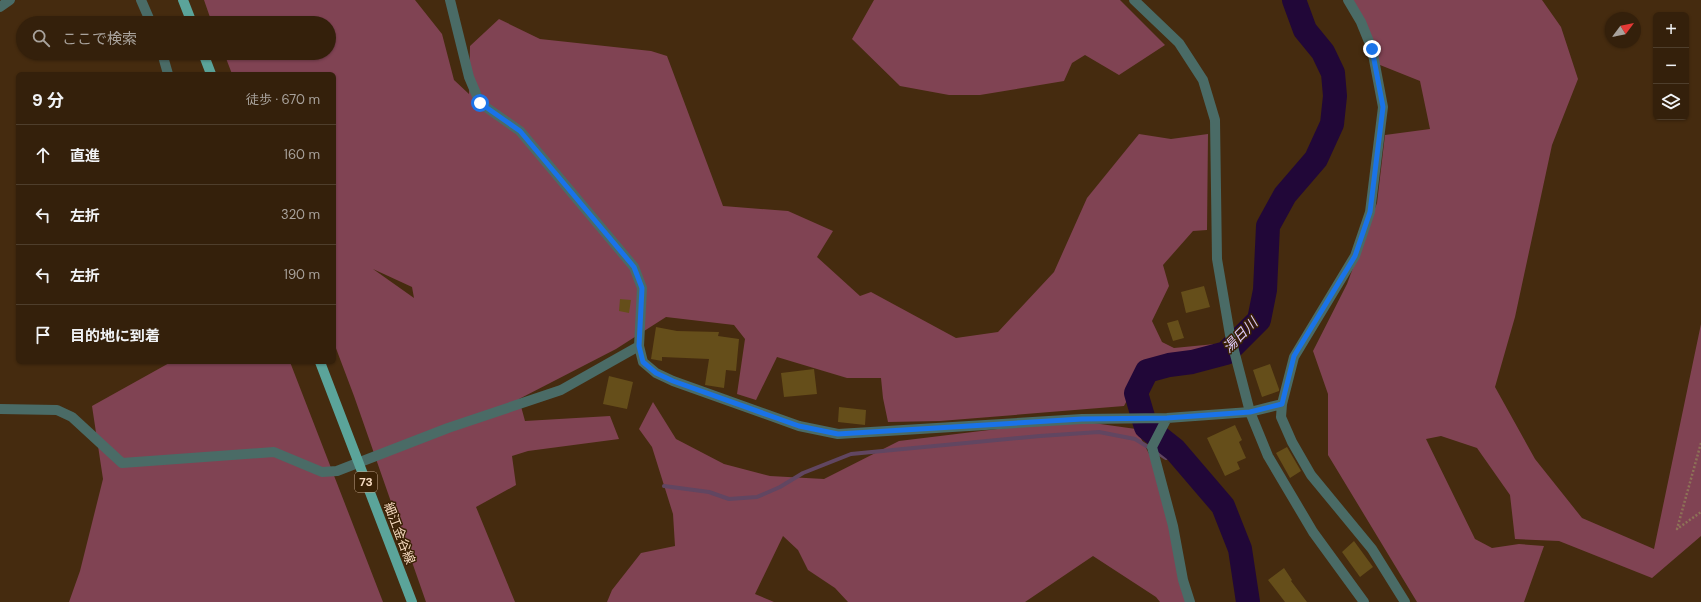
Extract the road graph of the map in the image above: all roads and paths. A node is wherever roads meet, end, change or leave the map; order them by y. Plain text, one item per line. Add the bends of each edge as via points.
1 (10, 0) edge
2 (141, 0) edge
3 (183, 0) edge
4 (450, 0) edge
5 (1134, 0) edge
6 (1348, 0) edge
7 (0, 8) edge
8 (148, 16) edge
9 (189, 16) edge
10 (164, 60) edge
11 (206, 60) edge
12 (167, 72) edge
13 (210, 72) edge
14 (639, 346) junction
15 (321, 364) edge
16 (1282, 404) junction
17 (0, 408) edge
18 (1250, 412) junction
19 (1167, 418) junction
20 (1701, 443) edge
21 (1701, 512) edge
22 (412, 602) edge
23 (1190, 602) edge
24 (1364, 602) edge
25 (1405, 602) edge

1 - 7 street
2 - 8 street
3 - 9 main road
4 - 14 street via 469,77 480,103 520,131 634,267 642,288
5 - 18 street via 1179,43 1203,80 1215,120 1217,259 1230,335
6 - 16 street via 1372,49 1383,107 1370,212 1355,256 1294,356
10 - 12 street
11 - 13 main road
14 - 17 street via 561,390 448,428 337,471 322,472 274,452 122,463 72,417 56,410
14 - 19 street via 643,362 656,373 673,381 799,426 838,434 1082,419
15 - 22 main road, 細江金谷線 / 73, bridge
16 - 18 street
16 - 25 street via 1281,417 1311,475 1372,549
18 - 19 street
18 - 24 street via 1268,456 1313,532
19 - 23 street via 1152,447 1173,526 1182,580
20 - 21 path via 1676,529

